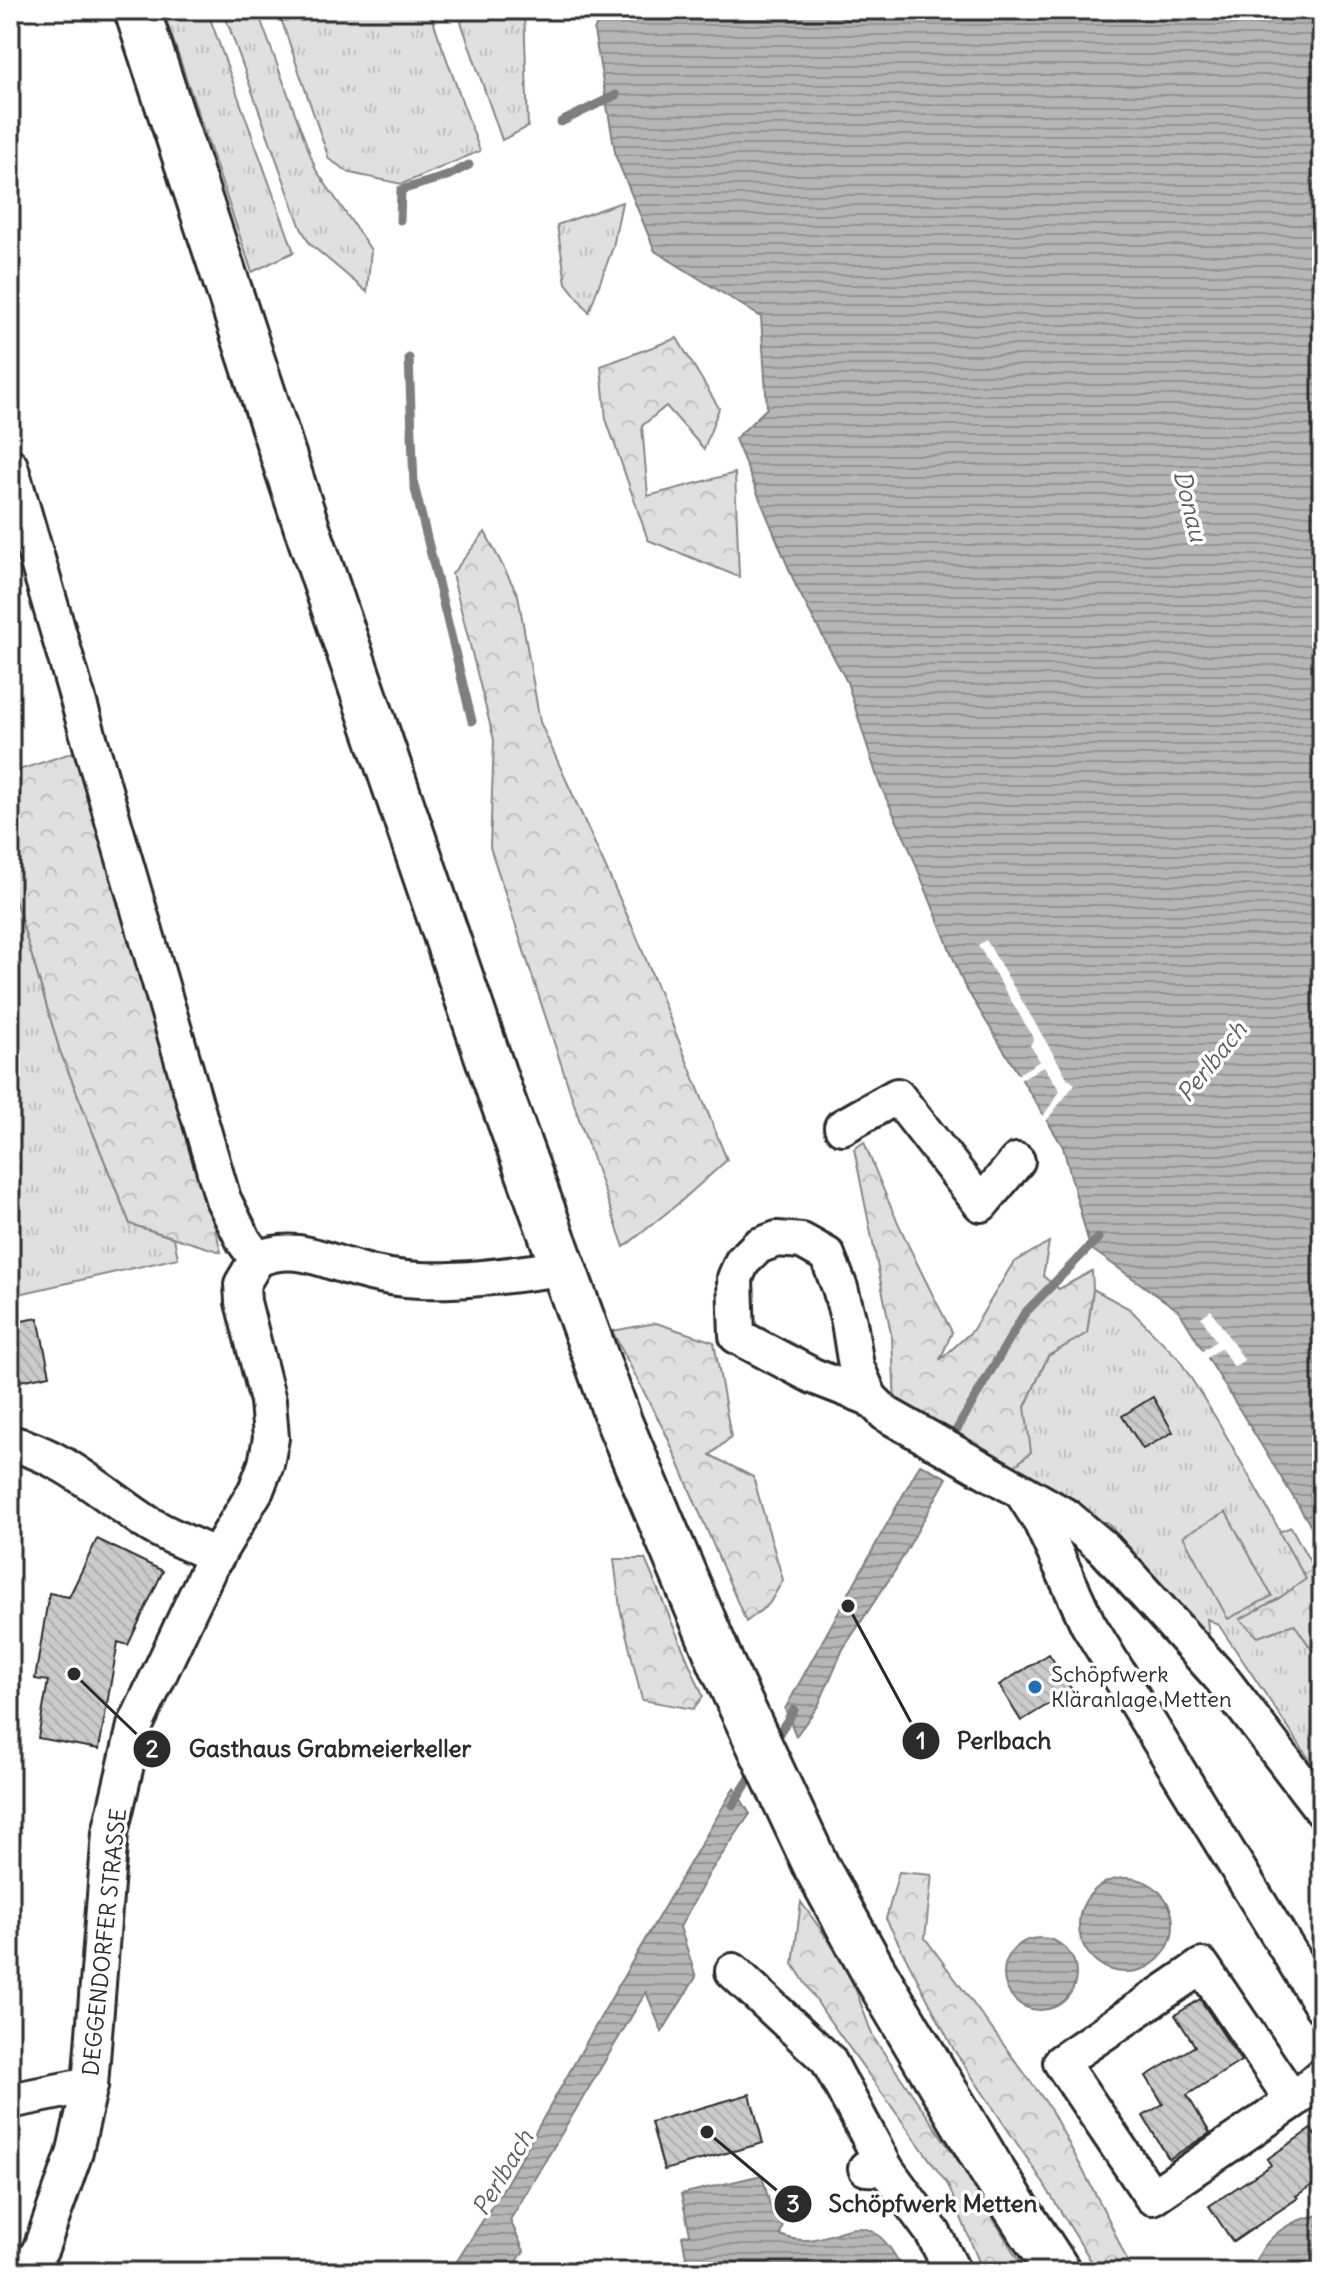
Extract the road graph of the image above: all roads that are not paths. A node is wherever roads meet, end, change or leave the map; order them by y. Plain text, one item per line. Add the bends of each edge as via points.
1 (137, 10) edge
2 (10, 466) edge
3 (842, 1127) dead end
4 (1017, 1161) dead end
5 (257, 1259) junction
6 (563, 1268) junction
7 (878, 1406) junction
8 (10, 1443) edge
9 (1019, 1487) junction
10 (217, 1556) junction
11 (1322, 1810) edge
12 (733, 1971) dead end
13 (1322, 2006) edge
14 (1322, 2076) edge
15 (90, 2085) junction
16 (10, 2101) edge
17 (1293, 2101) junction
18 (28, 2272) edge
19 (953, 2272) edge
20 (1058, 2272) edge

1 - 6 main road via 312,543
2 - 5 street via 223,1199
3 - 4 street via 897,1096 981,1204
5 - 6 street via 294,1251 390,1278 424,1280
5 - 10 street, DEGGENDORFER STRASSE via 242,1284 243,1302 268,1401 271,1438 256,1490
6 - 20 main road via 620,1424 721,1663 817,1868 970,2134
7 - 7 street via 856,1366 843,1299 827,1255 802,1241 777,1239 758,1246 735,1278 737,1336
7 - 9 street
8 - 10 street via 45,1455 151,1525
9 - 11 street via 1105,1549 1222,1679
9 - 13 street via 1088,1624
10 - 15 street, DEGGENDORFER STRASSE via 135,1726 110,1833
12 - 19 street via 828,2060 874,2168 933,2233
14 - 17 street
15 - 16 street
15 - 18 street, DEGGENDORFER STRASSE via 74,2155
17 - 17 street via 1152,2197 1061,2062 1202,1966

